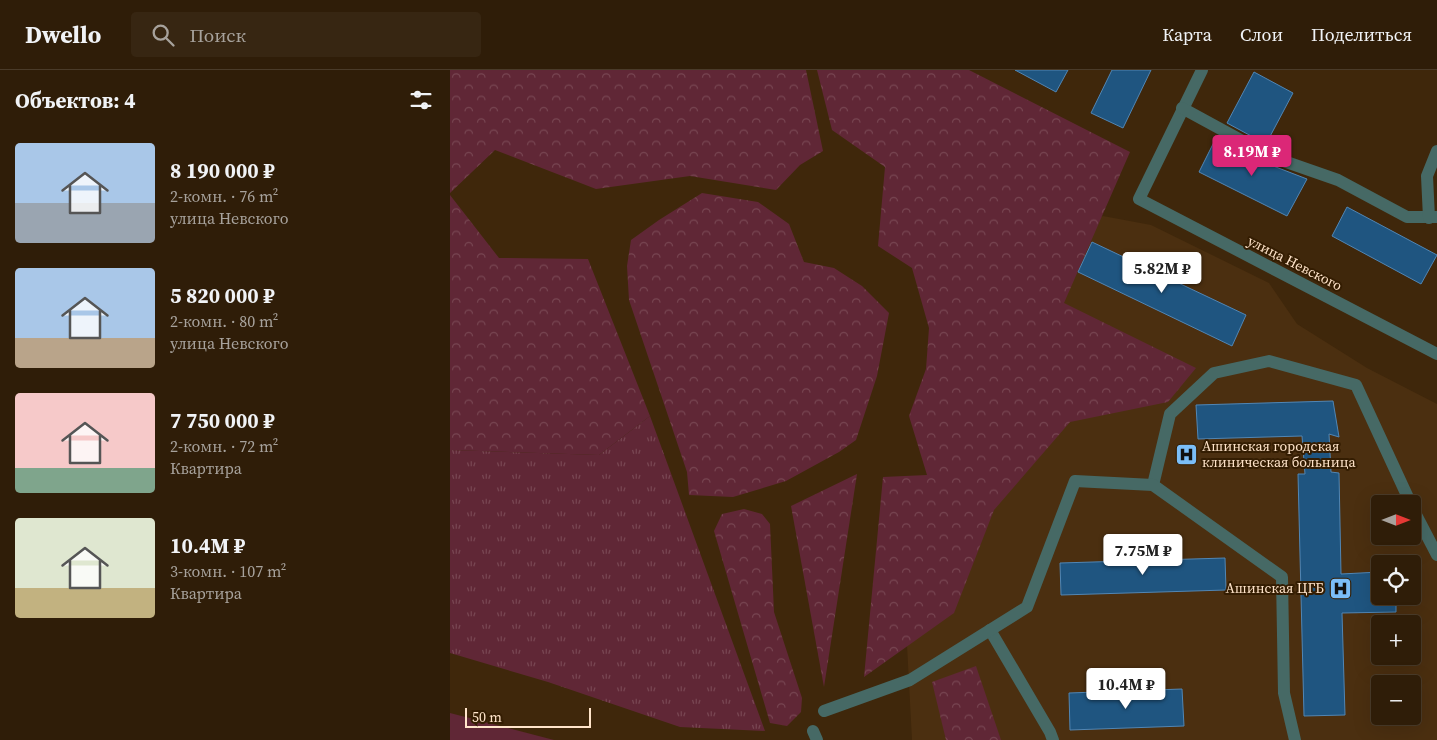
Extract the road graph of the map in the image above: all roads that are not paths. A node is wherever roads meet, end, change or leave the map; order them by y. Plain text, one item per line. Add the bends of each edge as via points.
1 (1202, 70) edge
2 (1182, 108) junction
3 (1437, 152) edge
4 (1433, 217) edge
5 (1437, 354) edge
6 (1153, 485) junction
7 (1407, 495) edge
8 (1421, 524) edge
9 (1437, 555) edge
10 (990, 630) junction
11 (824, 711) dead end
12 (1053, 740) edge
13 (1295, 740) edge

1 - 2 street
2 - 4 street via 1272,157 1338,180 1407,217
2 - 5 street, улица Невского via 1139,199
3 - 4 street via 1427,176
6 - 7 street via 1170,414 1214,373 1269,361 1356,385
6 - 10 street via 1075,481 1027,607
6 - 13 street via 1282,577 1284,694
8 - 9 street
10 - 11 street via 910,680
10 - 12 street

